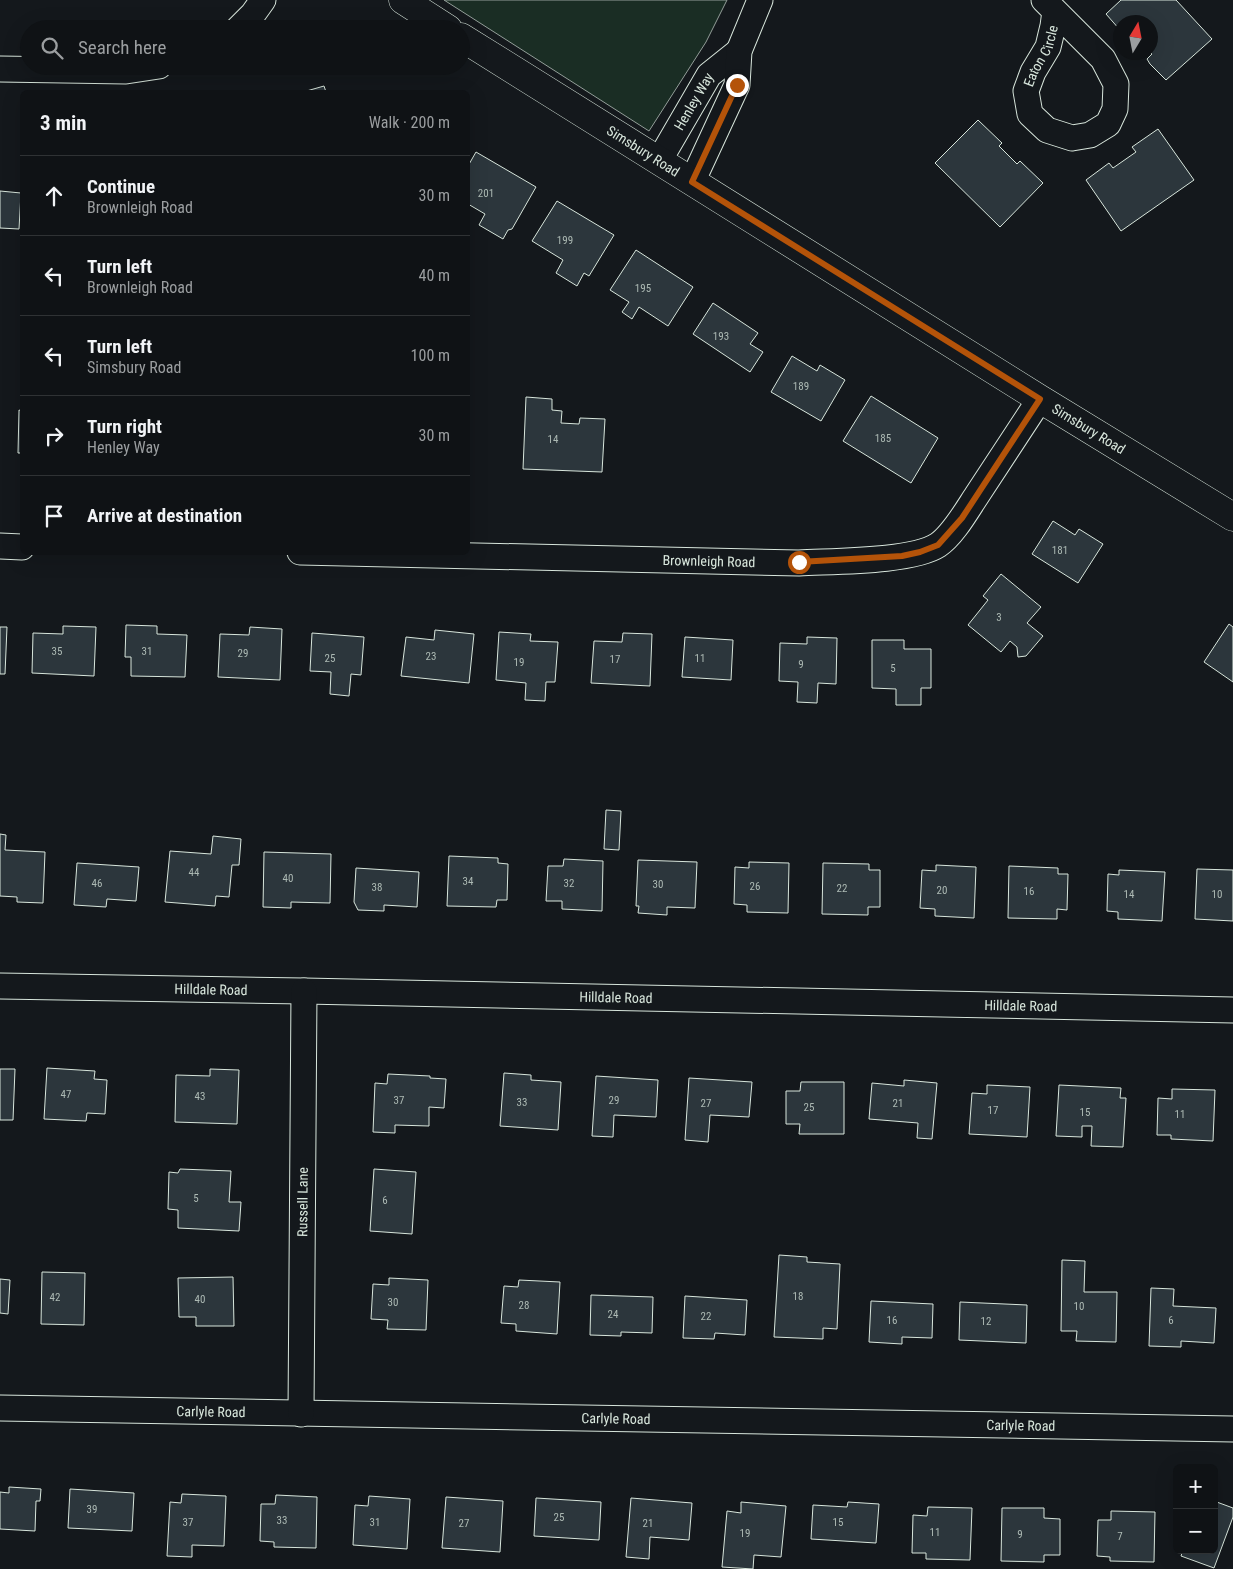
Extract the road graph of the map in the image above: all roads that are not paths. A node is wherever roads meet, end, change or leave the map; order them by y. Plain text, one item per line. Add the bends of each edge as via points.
1 (263, 0) edge
2 (402, 0) edge
3 (760, 0) edge
4 (1049, 6) edge
5 (247, 20) edge
6 (434, 20) edge
7 (470, 43) edge
8 (738, 51) junction
9 (0, 69) edge
10 (20, 69) edge
11 (659, 161) junction
12 (692, 182) junction
13 (1040, 399) junction
14 (1233, 517) edge
15 (0, 546) edge
16 (20, 547) edge
17 (450, 555) edge
18 (0, 986) edge
19 (304, 991) junction
20 (1233, 1010) edge
21 (0, 1408) edge
22 (301, 1414) junction
23 (1233, 1429) edge

1 - 5 street
2 - 6 main road
3 - 8 street, Henley Way
4 - 4 street, Eaton Circle via 1103,59 1116,84 1115,109 1108,124 1090,135 1072,138 1047,130 1030,114 1026,91 1048,48 1053,26
7 - 11 main road, Simsbury Road
8 - 11 street, Henley Way via 709,74
8 - 12 street, Henley Way via 737,85
9 - 10 street
11 - 12 main road, Simsbury Road
12 - 13 main road, Simsbury Road
13 - 14 main road, Simsbury Road
13 - 17 street, Brownleigh Road via 954,528 938,545 920,552 902,556 799,562
15 - 16 street
18 - 19 street, Hilldale Road
19 - 20 street, Hilldale Road
19 - 22 street, Russell Lane
21 - 22 street, Carlyle Road
22 - 23 street, Carlyle Road

